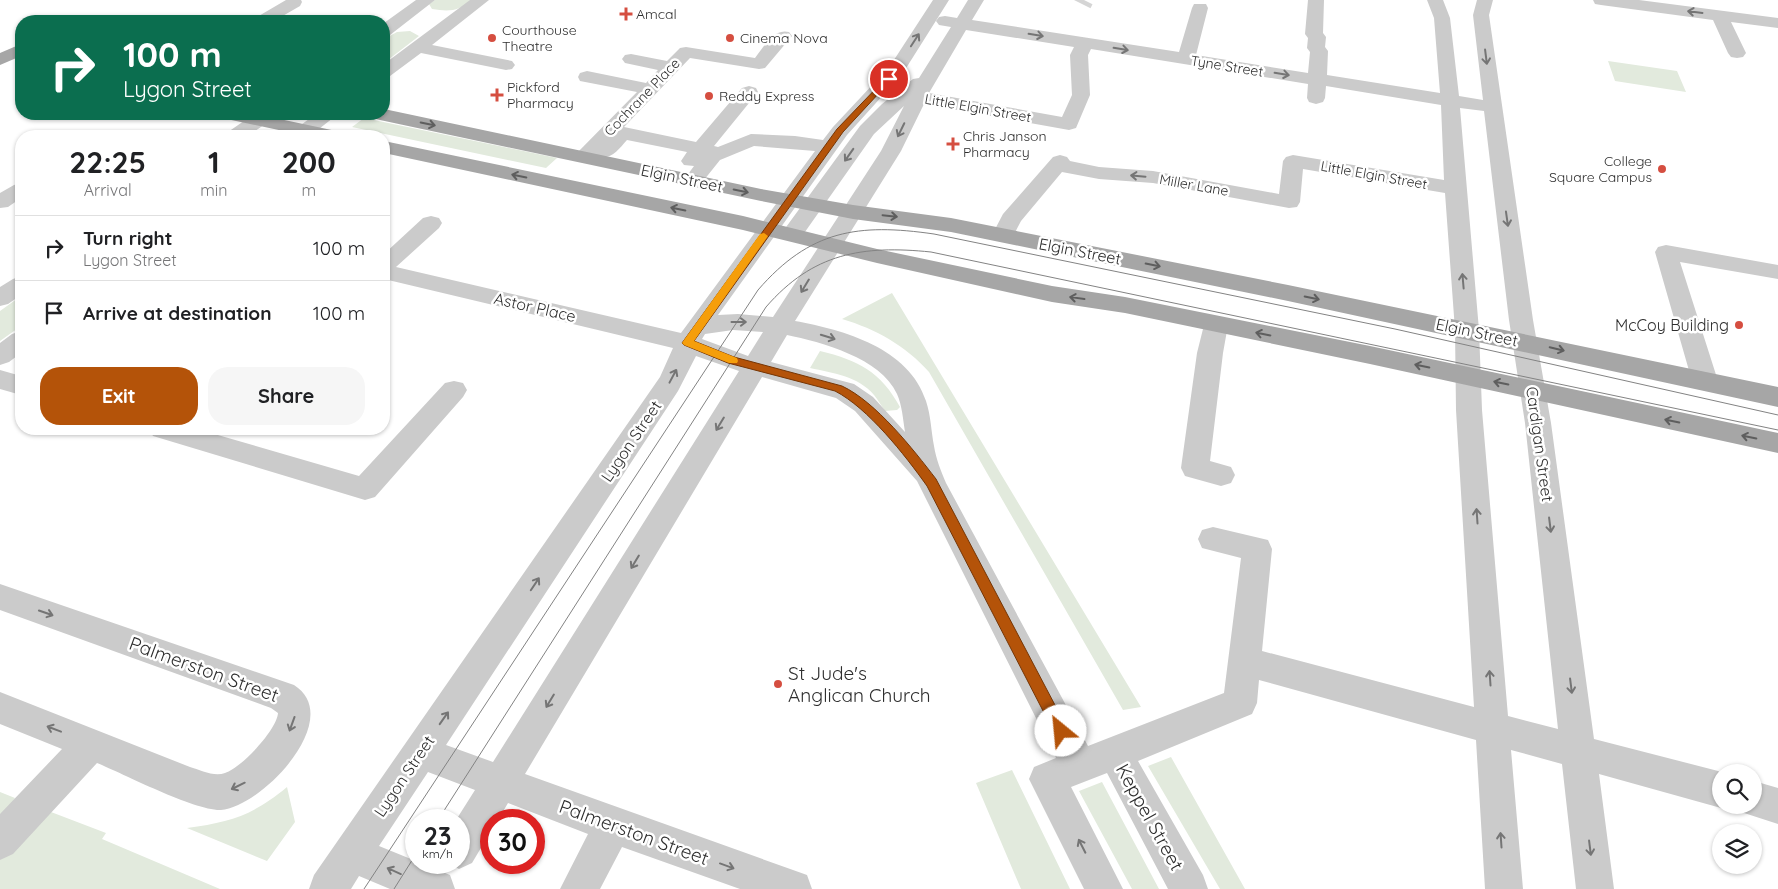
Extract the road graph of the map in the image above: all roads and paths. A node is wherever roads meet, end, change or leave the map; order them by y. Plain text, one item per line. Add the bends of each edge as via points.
1 (427, 0) edge
2 (481, 0) edge
3 (941, 0) edge
4 (976, 0) edge
5 (1316, 0) edge
6 (1435, 0) edge
7 (1485, 0) edge
8 (1601, 0) edge
9 (294, 2) dead end
10 (1778, 7) edge
11 (1200, 8) dead end
12 (1719, 8) edge
13 (273, 15) edge
14 (404, 16) junction
15 (929, 19) junction
16 (961, 23) junction
17 (1778, 23) edge
18 (449, 24) junction
19 (390, 26) edge
20 (783, 36) dead end
21 (1085, 43) junction
22 (417, 47) junction
23 (15, 52) edge
24 (1737, 53) dead end
25 (631, 59) dead end
26 (1186, 59) junction
27 (0, 60) edge
28 (506, 64) dead end
29 (0, 65) edge
30 (390, 67) edge
31 (672, 67) junction
32 (15, 69) edge
33 (932, 71) junction
34 (587, 77) dead end
35 (650, 89) junction
36 (1316, 89) junction
37 (749, 92) dead end
38 (917, 97) junction
39 (1450, 101) junction
40 (1492, 107) junction
41 (390, 116) edge
42 (259, 120) edge
43 (270, 120) edge
44 (320, 120) edge
45 (244, 130) edge
46 (295, 130) edge
47 (306, 130) edge
48 (828, 147) junction
49 (390, 148) edge
50 (711, 153) junction
51 (590, 159) junction
52 (1294, 161) joint
53 (686, 179) junction
54 (557, 184) junction
55 (1455, 188) junction
56 (15, 193) edge
57 (0, 202) edge
58 (802, 203) junction
59 (853, 212) junction
60 (431, 223) dead end
61 (780, 232) junction
62 (1003, 235) junction
63 (831, 245) junction
64 (390, 261) edge
65 (1778, 272) edge
66 (390, 273) edge
67 (15, 288) edge
68 (0, 298) edge
69 (781, 325) junction
70 (1216, 325) junction
71 (1467, 330) junction
72 (692, 335) junction
73 (1524, 342) junction
74 (15, 345) edge
75 (0, 356) edge
76 (755, 367) junction
77 (1470, 376) junction
78 (0, 380) edge
79 (1705, 381) junction
80 (15, 384) edge
81 (454, 390) dead end
82 (1533, 390) junction
83 (1778, 397) edge
84 (184, 435) edge
85 (1778, 443) edge
86 (1221, 475) dead end
87 (932, 483) junction
88 (1213, 539) dead end
89 (0, 597) edge
90 (1245, 661) junction
91 (0, 708) edge
92 (1494, 729) junction
93 (91, 744) junction
94 (420, 752) junction
95 (1579, 752) junction
96 (1115, 753) junction
97 (1080, 766) junction
98 (501, 783) junction
99 (1712, 788) edge
100 (1762, 801) edge
101 (1778, 806) edge
102 (613, 825) junction
103 (470, 832) edge
104 (0, 841) edge
105 (352, 854) junction
106 (444, 874) edge
107 (328, 889) edge
108 (435, 889) edge
109 (579, 889) edge
110 (792, 889) edge
111 (1104, 889) edge
112 (1189, 889) edge
113 (1504, 889) edge
114 (1595, 889) edge

1 - 14 street
2 - 18 street
3 - 15 street, Lygon Street
4 - 16 street
5 - 36 street via 1314,34 1319,51
6 - 39 street via 1442,18
7 -> 40 street, Cardigan Street via 1481,15
12 -> 8 street
9 - 13 street
10 - 12 street
11 - 26 street
12 - 17 street
12 - 24 street
14 - 18 street
14 - 19 street
15 - 16 street, Tyne Street
48 -> 15 street, Lygon Street via 852,116 889,79
16 -> 21 street, Tyne Street
16 - 33 street
18 - 22 street
20 - 31 street, Cochrane Place via 759,64 686,52
21 -> 26 street, Tyne Street
21 - 38 street, Little Elgin Street via 1079,54 1081,95 1069,124
22 - 28 street
22 - 30 street
23 - 27 main road
25 - 31 street
26 -> 36 street, Tyne Street
29 - 32 main road
31 - 35 street, Cochrane Place
33 - 38 street
33 -> 58 street via 880,116
34 - 35 street
35 - 51 street, Cochrane Place
36 - 39 street, Tyne Street
37 - 50 street
38 -> 59 street via 891,150
39 - 40 street, Tyne Street
39 - 55 street
40 -> 73 street, Cardigan Street
41 -> 51 main road, Elgin Street
42 - 45 street
43 - 46 main road
44 - 47 street
48 - 50 street via 751,140
48 - 58 street, Lygon Street
54 -> 49 main road, Elgin Street
50 - 51 street via 623,133
50 - 53 street
51 - 53 main road, Elgin Street
51 - 54 main road
52 - 55 street, Little Elgin Street
52 -> 62 street, Miller Lane via 1289,202 1153,177 1099,173 1059,163 1011,219
53 -> 58 main road, Elgin Street
61 -> 54 main road, Elgin Street
71 -> 55 street
56 - 57 street
58 - 59 main road, Elgin Street
58 - 61 street, Lygon Street
59 -> 62 main road, Elgin Street via 930,221
59 - 63 street
60 - 64 street
61 - 63 main road, Elgin Street
61 - 72 street, Lygon Street
62 -> 71 main road, Elgin Street
63 -> 69 street
70 -> 63 main road, Elgin Street via 1125,305 1052,294
65 - 79 street via 1666,252
66 - 72 street, Astor Place
67 - 68 street
72 -> 69 street via 738,322
69 - 76 street
69 -> 87 street via 858,348 897,371 913,402 920,448
77 -> 70 main road, Elgin Street
70 - 86 street via 1195,468
71 - 73 main road, Elgin Street
71 - 77 street
72 - 76 street via 732,360
94 -> 72 street, Lygon Street via 675,375
73 -> 79 main road, Elgin Street
73 - 82 street, Cardigan Street
74 - 75 street
76 - 87 street via 838,388 851,395 864,404
76 -> 98 street
82 -> 77 main road, Elgin Street
92 -> 77 street
78 - 80 street
79 - 83 main road, Elgin Street
81 - 84 street via 365,489
85 -> 82 main road, Elgin Street
82 -> 95 street, Cardigan Street
87 - 97 street
88 - 90 street via 1257,550
89 -> 93 street, Palmerston Street via 282,696 291,702 295,711 291,730 257,773 236,788 222,792 187,783
90 - 92 street
90 - 96 street via 1240,703
93 -> 91 street, Palmerston Street
92 - 95 street
113 -> 92 street
93 - 104 street
94 - 98 street, Palmerston Street
94 - 105 street, Lygon Street
95 - 99 street
95 -> 114 street, Cardigan Street
96 - 97 street, Keppel Street
96 - 112 street, Keppel Street
111 -> 97 street, Keppel Street via 1047,779
98 - 102 street, Palmerston Street
98 - 103 street
100 - 101 street
102 - 109 street
102 -> 110 street, Palmerston Street
105 - 107 street, Lygon Street
108 -> 105 street
106 - 108 street

